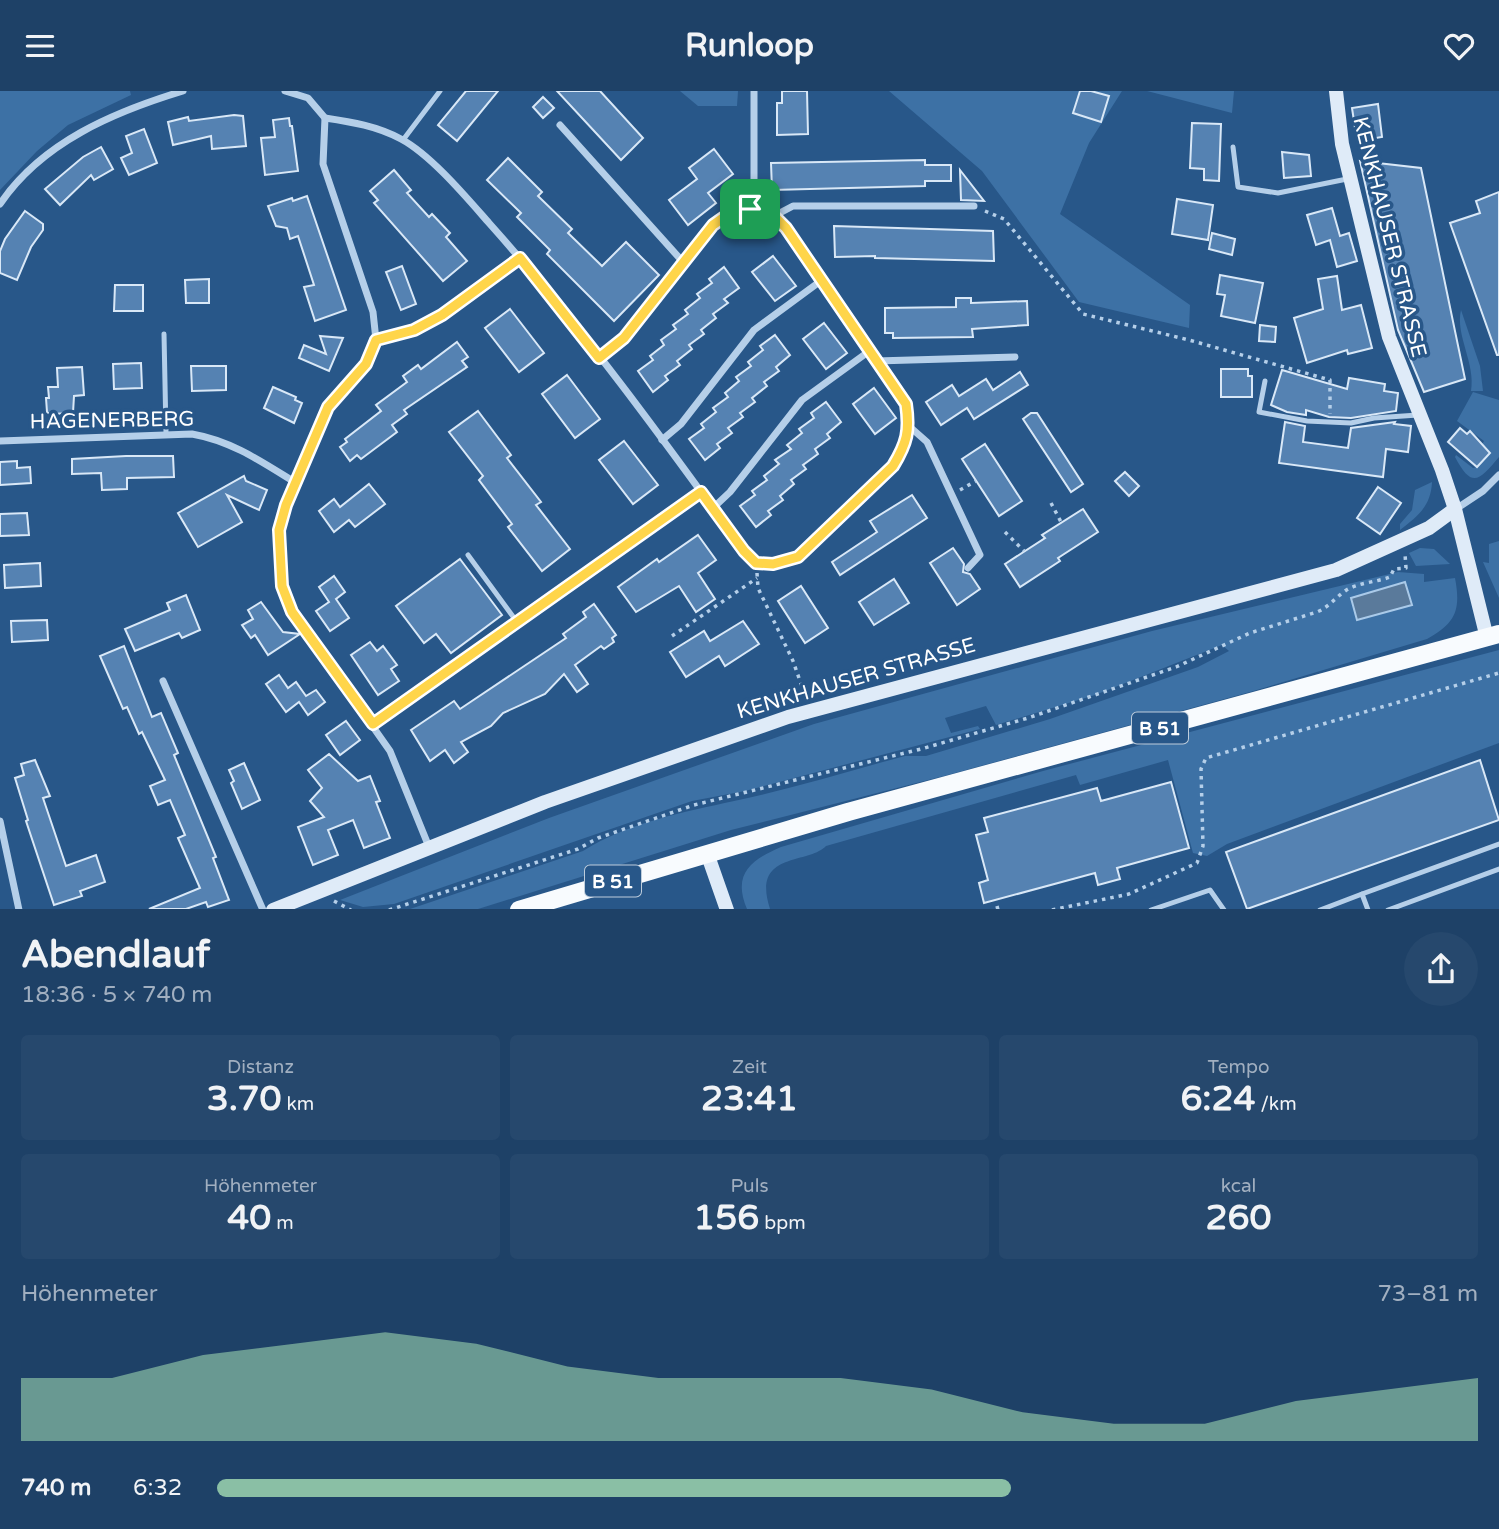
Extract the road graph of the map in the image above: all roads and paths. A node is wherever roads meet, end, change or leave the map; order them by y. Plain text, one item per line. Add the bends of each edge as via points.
1 (183, 91) edge
2 (285, 91) edge
3 (440, 91) edge
4 (754, 91) edge
5 (1336, 91) edge
6 (325, 118) junction
7 (560, 125) dead end
8 (403, 140) junction
9 (1233, 148) dead end
10 (1350, 178) junction
11 (0, 204) edge
12 (974, 206) joint
13 (750, 209) junction
14 (774, 216) junction
15 (520, 258) junction
16 (683, 263) junction
17 (822, 280) junction
18 (164, 334) dead end
19 (376, 340) junction
20 (868, 352) junction
21 (1015, 356) dead end
22 (599, 358) junction
23 (876, 361) junction
24 (1265, 381) dead end
25 (1421, 415) junction
26 (1329, 422) junction
27 (909, 427) junction
28 (166, 433) junction
29 (0, 440) edge
30 (662, 440) junction
31 (1499, 475) edge
32 (976, 481) dead end
33 (296, 484) junction
34 (701, 492) junction
35 (952, 495) junction
36 (1051, 503) dead end
37 (713, 508) junction
38 (1455, 509) junction
39 (1062, 522) dead end
40 (1005, 533) dead end
41 (1401, 543) junction
42 (1024, 551) dead end
43 (468, 555) dead end
44 (756, 563) junction
45 (968, 568) dead end
46 (757, 579) junction
47 (517, 622) junction
48 (672, 636) dead end
49 (1493, 636) edge
50 (1499, 673) edge
51 (163, 681) dead end
52 (810, 710) junction
53 (373, 724) junction
54 (0, 821) edge
55 (1499, 844) edge
56 (429, 847) junction
57 (707, 853) junction
58 (1499, 869) edge
59 (1362, 894) junction
60 (19, 909) edge
61 (262, 909) edge
62 (273, 909) edge
63 (389, 909) edge
64 (519, 909) edge
65 (727, 909) edge
66 (1052, 909) edge
67 (1151, 909) edge
68 (1224, 909) edge
69 (1320, 909) edge
70 (1368, 909) edge
71 (1388, 909) edge

1 - 11 street via 141,103 71,137 40,161
2 - 6 street via 308,98
3 - 8 lane
4 - 13 street
5 - 10 street, KENKHAUSER STRASSE
6 - 8 street via 364,123
6 - 19 street via 323,164 373,312
7 - 16 street
8 - 15 street via 451,183
9 - 10 lane via 1238,187 1278,193
10 - 25 street, KENKHAUSER STRASSE via 1389,337
12 - 14 street via 793,206
12 - 26 path via 1004,219 1083,314 1330,380
13 - 14 street
13 - 16 street via 730,213 713,225
14 - 17 street
15 - 19 street via 442,315 414,330
15 - 22 street
16 - 22 street via 624,338
17 - 20 street
17 - 30 street via 754,330 681,424
18 - 28 lane
19 - 33 street via 366,364 328,407
20 - 23 street
20 - 37 street via 802,400
21 - 23 street
22 - 30 street
23 - 27 street via 906,404
24 - 26 lane via 1259,412
25 - 26 lane
25 - 38 street, KENKHAUSER STRASSE
27 - 35 street via 927,442
27 - 44 street via 893,466 798,557
28 - 29 street, HAGENERBERG
28 - 33 street, HAGENERBERG via 216,438 245,450
30 - 34 street
31 - 38 street
32 - 35 path
33 - 53 street via 279,530 282,586 292,612
34 - 37 street
34 - 47 street
35 - 45 street via 980,555
36 - 39 path
37 - 44 street
38 - 41 street, KENKHAUSER STRASSE
38 - 49 street, KENKHAUSER STRASSE
40 - 42 path
41 - 52 street, KENKHAUSER STRASSE via 1336,570
41 - 63 path via 1406,568 1394,569 1391,577 1346,590 1317,613 1250,633 1118,689 921,749 694,804 578,849
43 - 47 lane
44 - 46 path
46 - 48 path
46 - 52 path
47 - 53 street
49 - 57 main road, B 51
50 - 66 path via 1206,758 1201,769 1203,846 1197,863 1129,894
51 - 61 street
52 - 56 street, KENKHAUSER STRASSE
53 - 56 street via 390,751
54 - 60 street
55 - 59 lane
56 - 62 street, KENKHAUSER STRASSE
57 - 64 main road, B 51
57 - 65 street
58 - 71 lane
59 - 69 lane
59 - 70 lane
67 - 68 lane via 1210,890

